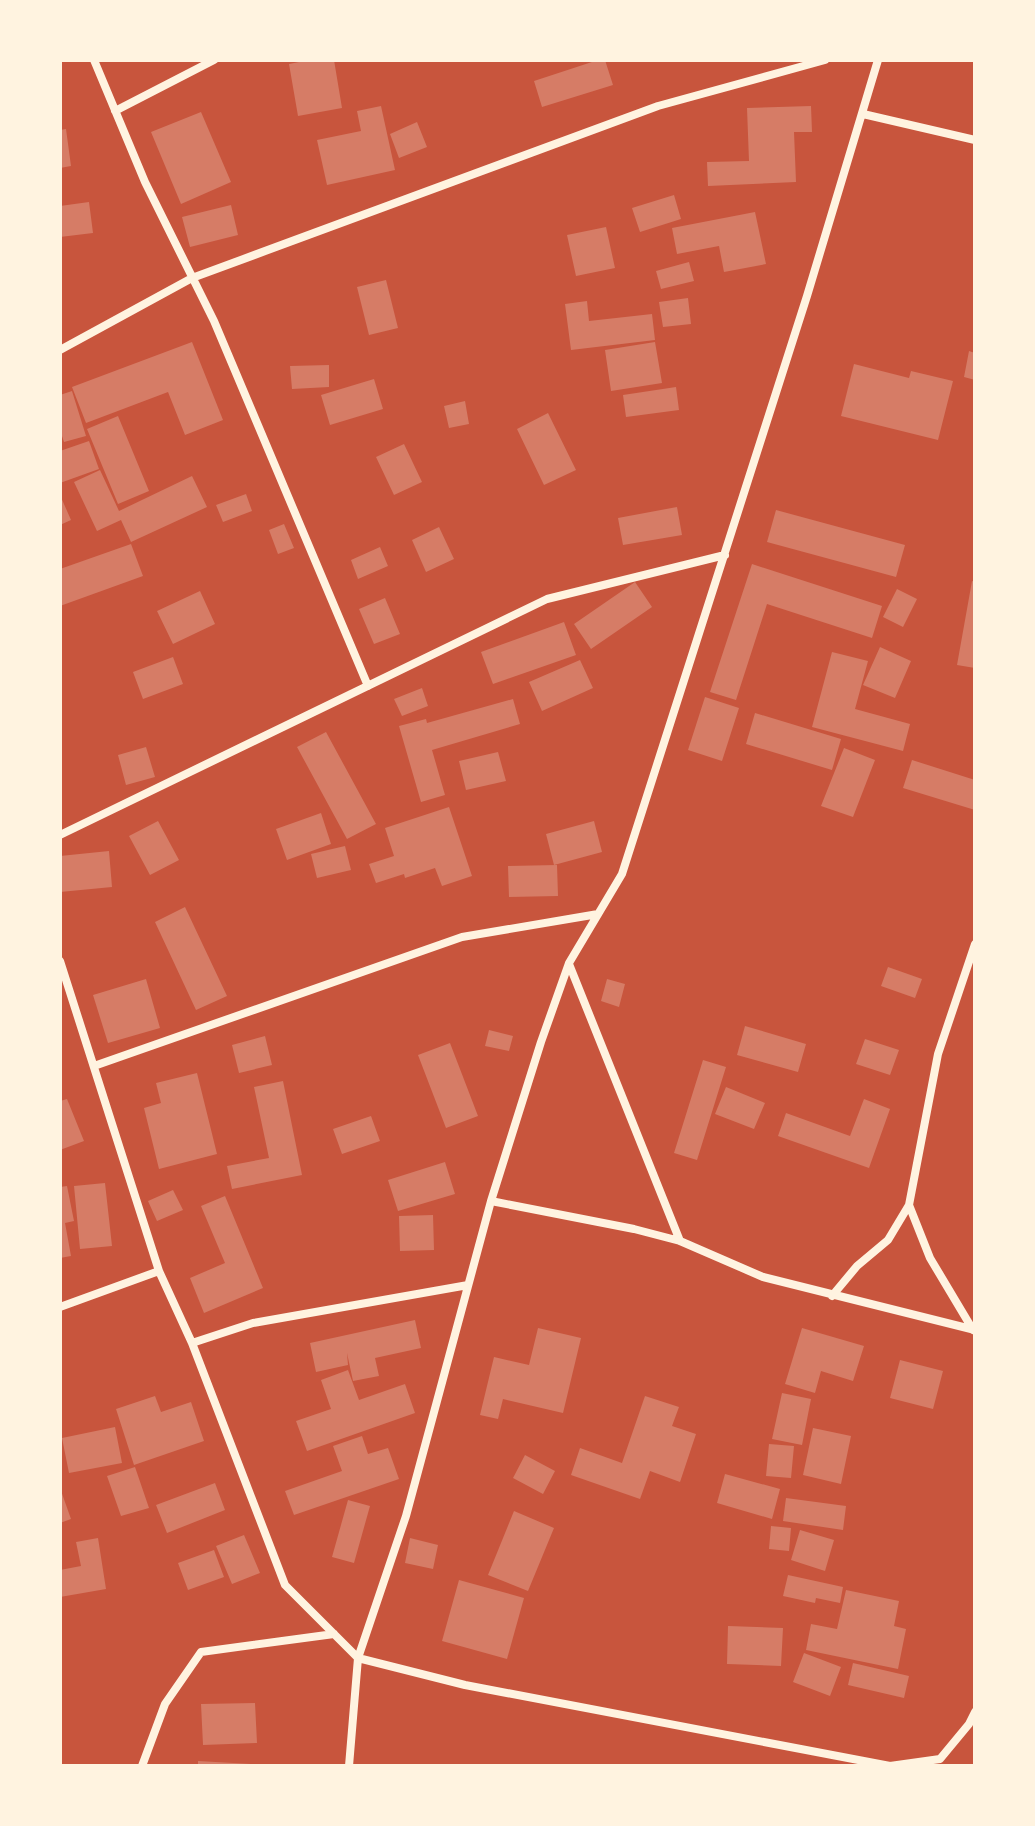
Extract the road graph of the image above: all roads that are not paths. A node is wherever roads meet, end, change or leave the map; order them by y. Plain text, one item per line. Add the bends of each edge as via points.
1 (94, 60) edge
2 (214, 60) edge
3 (825, 60) edge
4 (878, 60) edge
5 (115, 111) junction
6 (863, 114) junction
7 (975, 140) edge
8 (192, 278) junction
9 (60, 350) edge
10 (725, 555) junction
11 (368, 686) junction
12 (60, 835) edge
13 (598, 914) junction
14 (975, 944) edge
15 (60, 961) edge
16 (569, 963) junction
17 (94, 1066) junction
18 (491, 1201) junction
19 (909, 1205) junction
20 (680, 1241) junction
21 (159, 1271) junction
22 (468, 1285) junction
23 (832, 1296) junction
24 (60, 1307) edge
25 (974, 1330) edge
26 (192, 1343) junction
27 (334, 1634) junction
28 (358, 1658) junction
29 (975, 1712) edge
30 (940, 1759) junction
31 (142, 1766) edge
32 (349, 1766) edge
33 (890, 1766) edge
34 (950, 1766) edge

1 - 5 street
2 - 5 street
3 - 8 street via 658,106
4 - 6 street
5 - 8 street
6 - 7 street
6 - 10 street
8 - 9 street
8 - 11 street
10 - 11 street via 547,599
10 - 13 street via 622,874
11 - 12 street
13 - 16 street
13 - 17 street via 462,937
14 - 19 street via 938,1054
15 - 17 street
16 - 18 street
16 - 20 street
17 - 21 street
18 - 20 street
18 - 22 street
19 - 23 street via 888,1240
19 - 25 street via 930,1258
20 - 23 street via 763,1277
21 - 24 street
21 - 26 street
22 - 26 street via 253,1323
22 - 28 street via 406,1516
23 - 25 street
26 - 27 street via 285,1585
27 - 28 street
27 - 31 street via 201,1652 165,1704
28 - 32 street
28 - 33 street via 465,1685
29 - 30 street
30 - 33 street
30 - 34 street

